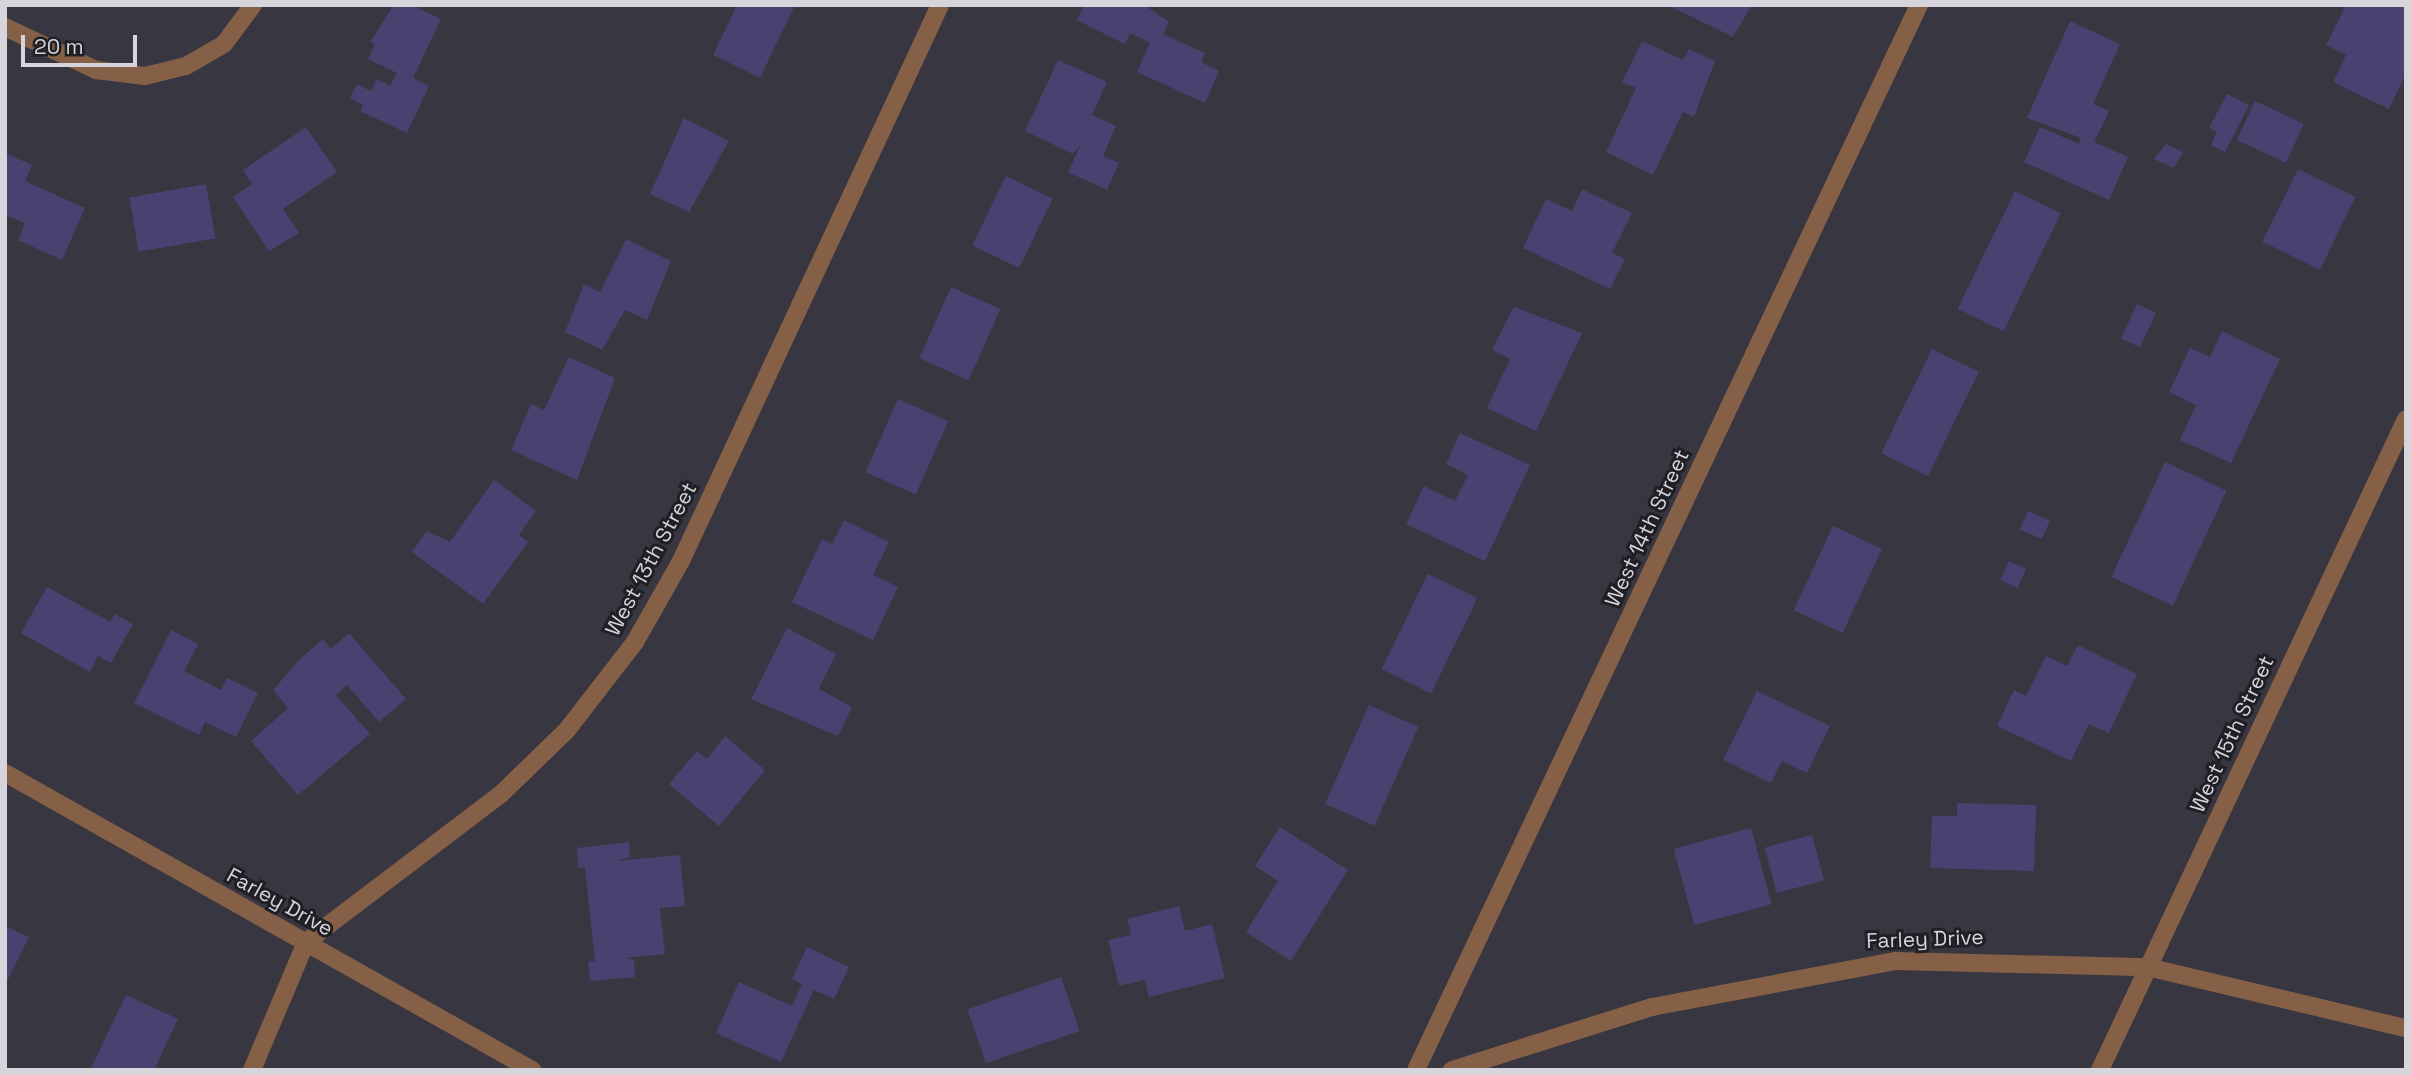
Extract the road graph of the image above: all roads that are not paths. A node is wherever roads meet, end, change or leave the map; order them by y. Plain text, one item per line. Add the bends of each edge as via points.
1 (253, 5) edge
2 (940, 5) edge
3 (1919, 5) edge
4 (5, 27) edge
5 (2406, 419) edge
6 (5, 773) edge
7 (306, 942) junction
8 (2147, 967) junction
9 (2406, 1028) edge
10 (252, 1070) edge
11 (532, 1070) edge
12 (1416, 1070) edge
13 (1452, 1070) edge
14 (2100, 1070) edge

1 - 4 street via 239,27 186,66 145,76 96,70
2 - 7 street, West 13th Street via 681,561 635,642 568,730 501,794
3 - 12 street, West 14th Street
5 - 8 street, West 15th Street
6 - 7 street, Farley Drive
7 - 10 street, West 13th Street
7 - 11 street, Farley Drive
8 - 9 street, Farley Drive
8 - 13 street, Farley Drive via 2004,959 1861,964 1653,1007
8 - 14 street, West 15th Street

